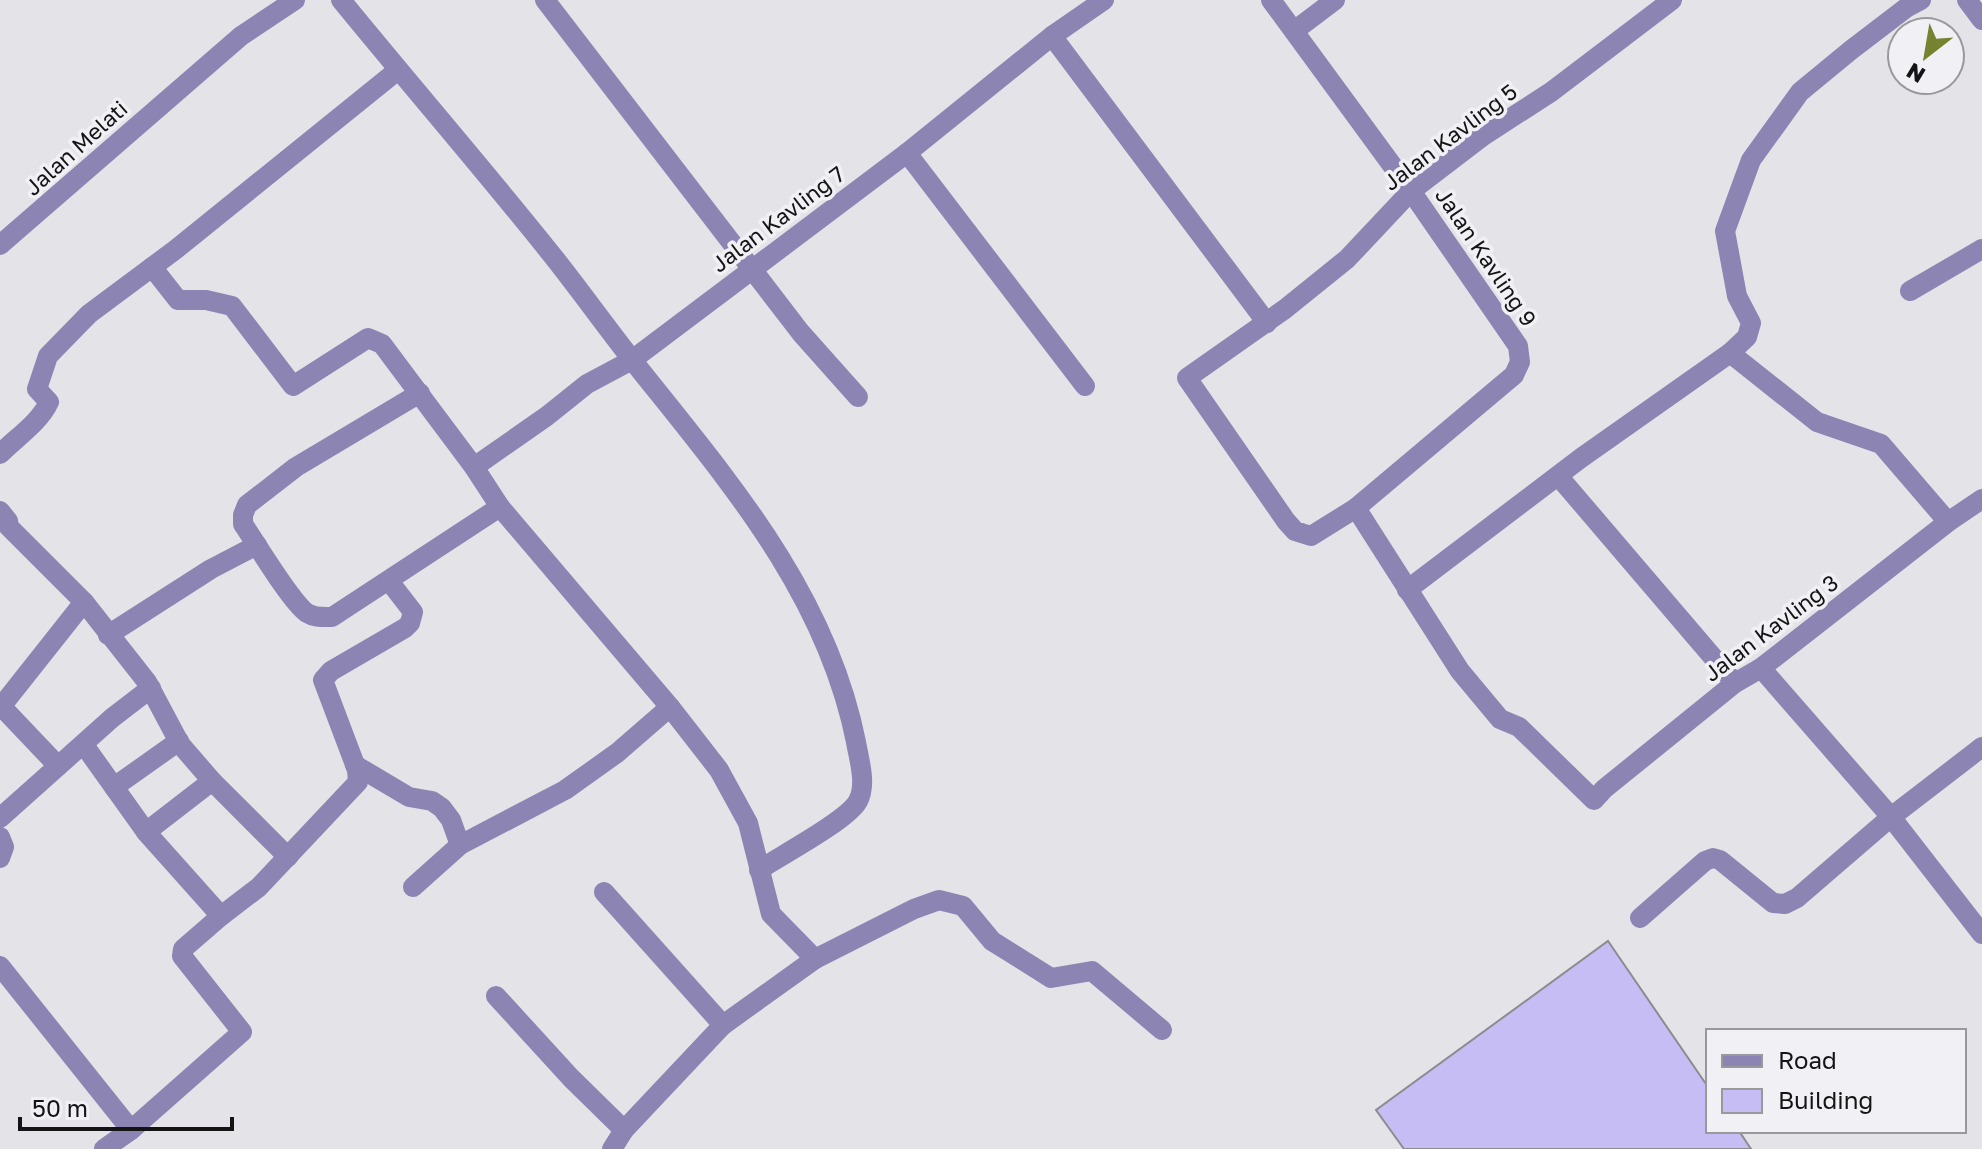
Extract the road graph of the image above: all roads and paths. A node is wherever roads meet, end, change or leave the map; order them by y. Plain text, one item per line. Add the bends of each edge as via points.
1 (295, 0) edge
2 (341, 0) edge
3 (545, 0) edge
4 (1104, 0) edge
5 (1271, 0) edge
6 (1335, 0) edge
7 (1672, 0) edge
8 (1921, 0) edge
9 (1294, 31) junction
10 (1052, 36) junction
11 (398, 70) junction
12 (907, 153) junction
13 (1411, 191) junction
14 (0, 245) edge
15 (1982, 249) edge
16 (152, 267) junction
17 (751, 269) junction
18 (1910, 291) dead end
19 (1267, 323) junction
20 (1730, 353) junction
21 (632, 360) junction
22 (1085, 386) dead end
23 (420, 393) junction
24 (858, 397) dead end
25 (0, 454) edge
26 (474, 467) junction
27 (1559, 477) junction
28 (1982, 499) edge
29 (500, 507) junction
30 (1356, 508) junction
31 (1948, 522) junction
32 (3, 526) edge
33 (1311, 536) joint
34 (257, 545) junction
35 (389, 581) junction
36 (1407, 590) junction
37 (84, 602) junction
38 (108, 635) junction
39 (1761, 668) junction
40 (1735, 683) junction
41 (151, 688) junction
42 (670, 707) junction
43 (1, 708) edge
44 (179, 741) junction
45 (84, 745) junction
46 (1982, 747) edge
47 (355, 765) junction
48 (58, 766) junction
49 (212, 781) junction
50 (114, 787) junction
51 (1891, 817) junction
52 (0, 818) edge
53 (146, 832) junction
54 (0, 837) edge
55 (460, 845) junction
56 (288, 857) junction
57 (0, 858) edge
58 (759, 870) junction
59 (413, 887) dead end
60 (604, 892) dead end
61 (221, 916) junction
62 (1640, 918) dead end
63 (1982, 934) edge
64 (815, 959) junction
65 (0, 967) edge
66 (496, 996) dead end
67 (723, 1025) junction
68 (1162, 1030) dead end
69 (131, 1130) junction
70 (624, 1130) junction
71 (104, 1149) edge
72 (612, 1149) edge

1 - 14 street, Jalan Melati via 183,84
2 - 11 street
3 - 17 street
4 - 10 street, Jalan Kavling 7
5 - 9 street, Jalan Kavling 9
6 - 9 street
7 - 13 street, Jalan Kavling 5
8 - 20 street via 1800,92 1751,160 1725,231 1737,296 1751,323 1747,337
9 - 13 street, Jalan Kavling 9
10 - 12 street, Jalan Kavling 7
10 - 19 street
11 - 16 street
11 - 21 street
12 - 17 street, Jalan Kavling 7
12 - 22 street
13 - 19 street, Jalan Kavling 5 via 1347,259
13 - 30 street, Jalan Kavling 9 via 1518,346 1520,362 1514,375
15 - 18 street
16 - 23 street via 178,300 232,306 293,386 368,338 382,344
16 - 25 street via 89,314 48,356 37,389 49,402 41,417
17 - 21 street, Jalan Kavling 7
17 - 24 street
19 - 33 street, Jalan Kavling 5 via 1187,378 1286,521 1298,533
20 - 27 street
20 - 31 street via 1817,422 1881,444
21 - 26 street, Jalan Kavling 7 via 587,384
21 - 58 street via 764,532 820,628 851,717 861,768 858,802
23 - 26 street
23 - 34 street via 296,467 247,505 243,524
26 - 29 street
27 - 36 street
27 - 40 street
28 - 31 street, Jalan Kavling 3
29 - 35 street
29 - 42 street
30 - 33 street, Jalan Kavling 9
30 - 36 street
31 - 39 street, Jalan Kavling 3
32 - 37 street
34 - 35 street via 305,611 317,618 332,617
34 - 38 street
35 - 47 street via 413,612 410,623 323,680
36 - 40 street, Jalan Kavling 3 via 1460,671 1500,719 1519,727 1594,800
37 - 38 street
37 - 43 street
38 - 41 street
39 - 40 street, Jalan Kavling 3
39 - 51 street
41 - 44 street
41 - 45 street
42 - 55 street via 565,790
42 - 58 street via 719,770 748,823
43 - 48 street
44 - 49 street
44 - 50 street
45 - 48 street
45 - 50 street
46 - 51 street
47 - 55 street via 409,797 442,808
47 - 56 street via 358,782
48 - 52 street
49 - 53 street
49 - 56 street
50 - 53 street
51 - 62 street via 1785,904 1773,903 1713,858
51 - 63 street
53 - 61 street
54 - 57 street
55 - 59 street
56 - 61 street
58 - 64 street via 771,914
60 - 67 street
61 - 69 street via 185,946 182,956 242,1032
64 - 67 street
64 - 68 street via 939,900 963,906 992,941 1051,978 1092,971
65 - 69 street
66 - 70 street
67 - 70 street
69 - 71 street
70 - 72 street

